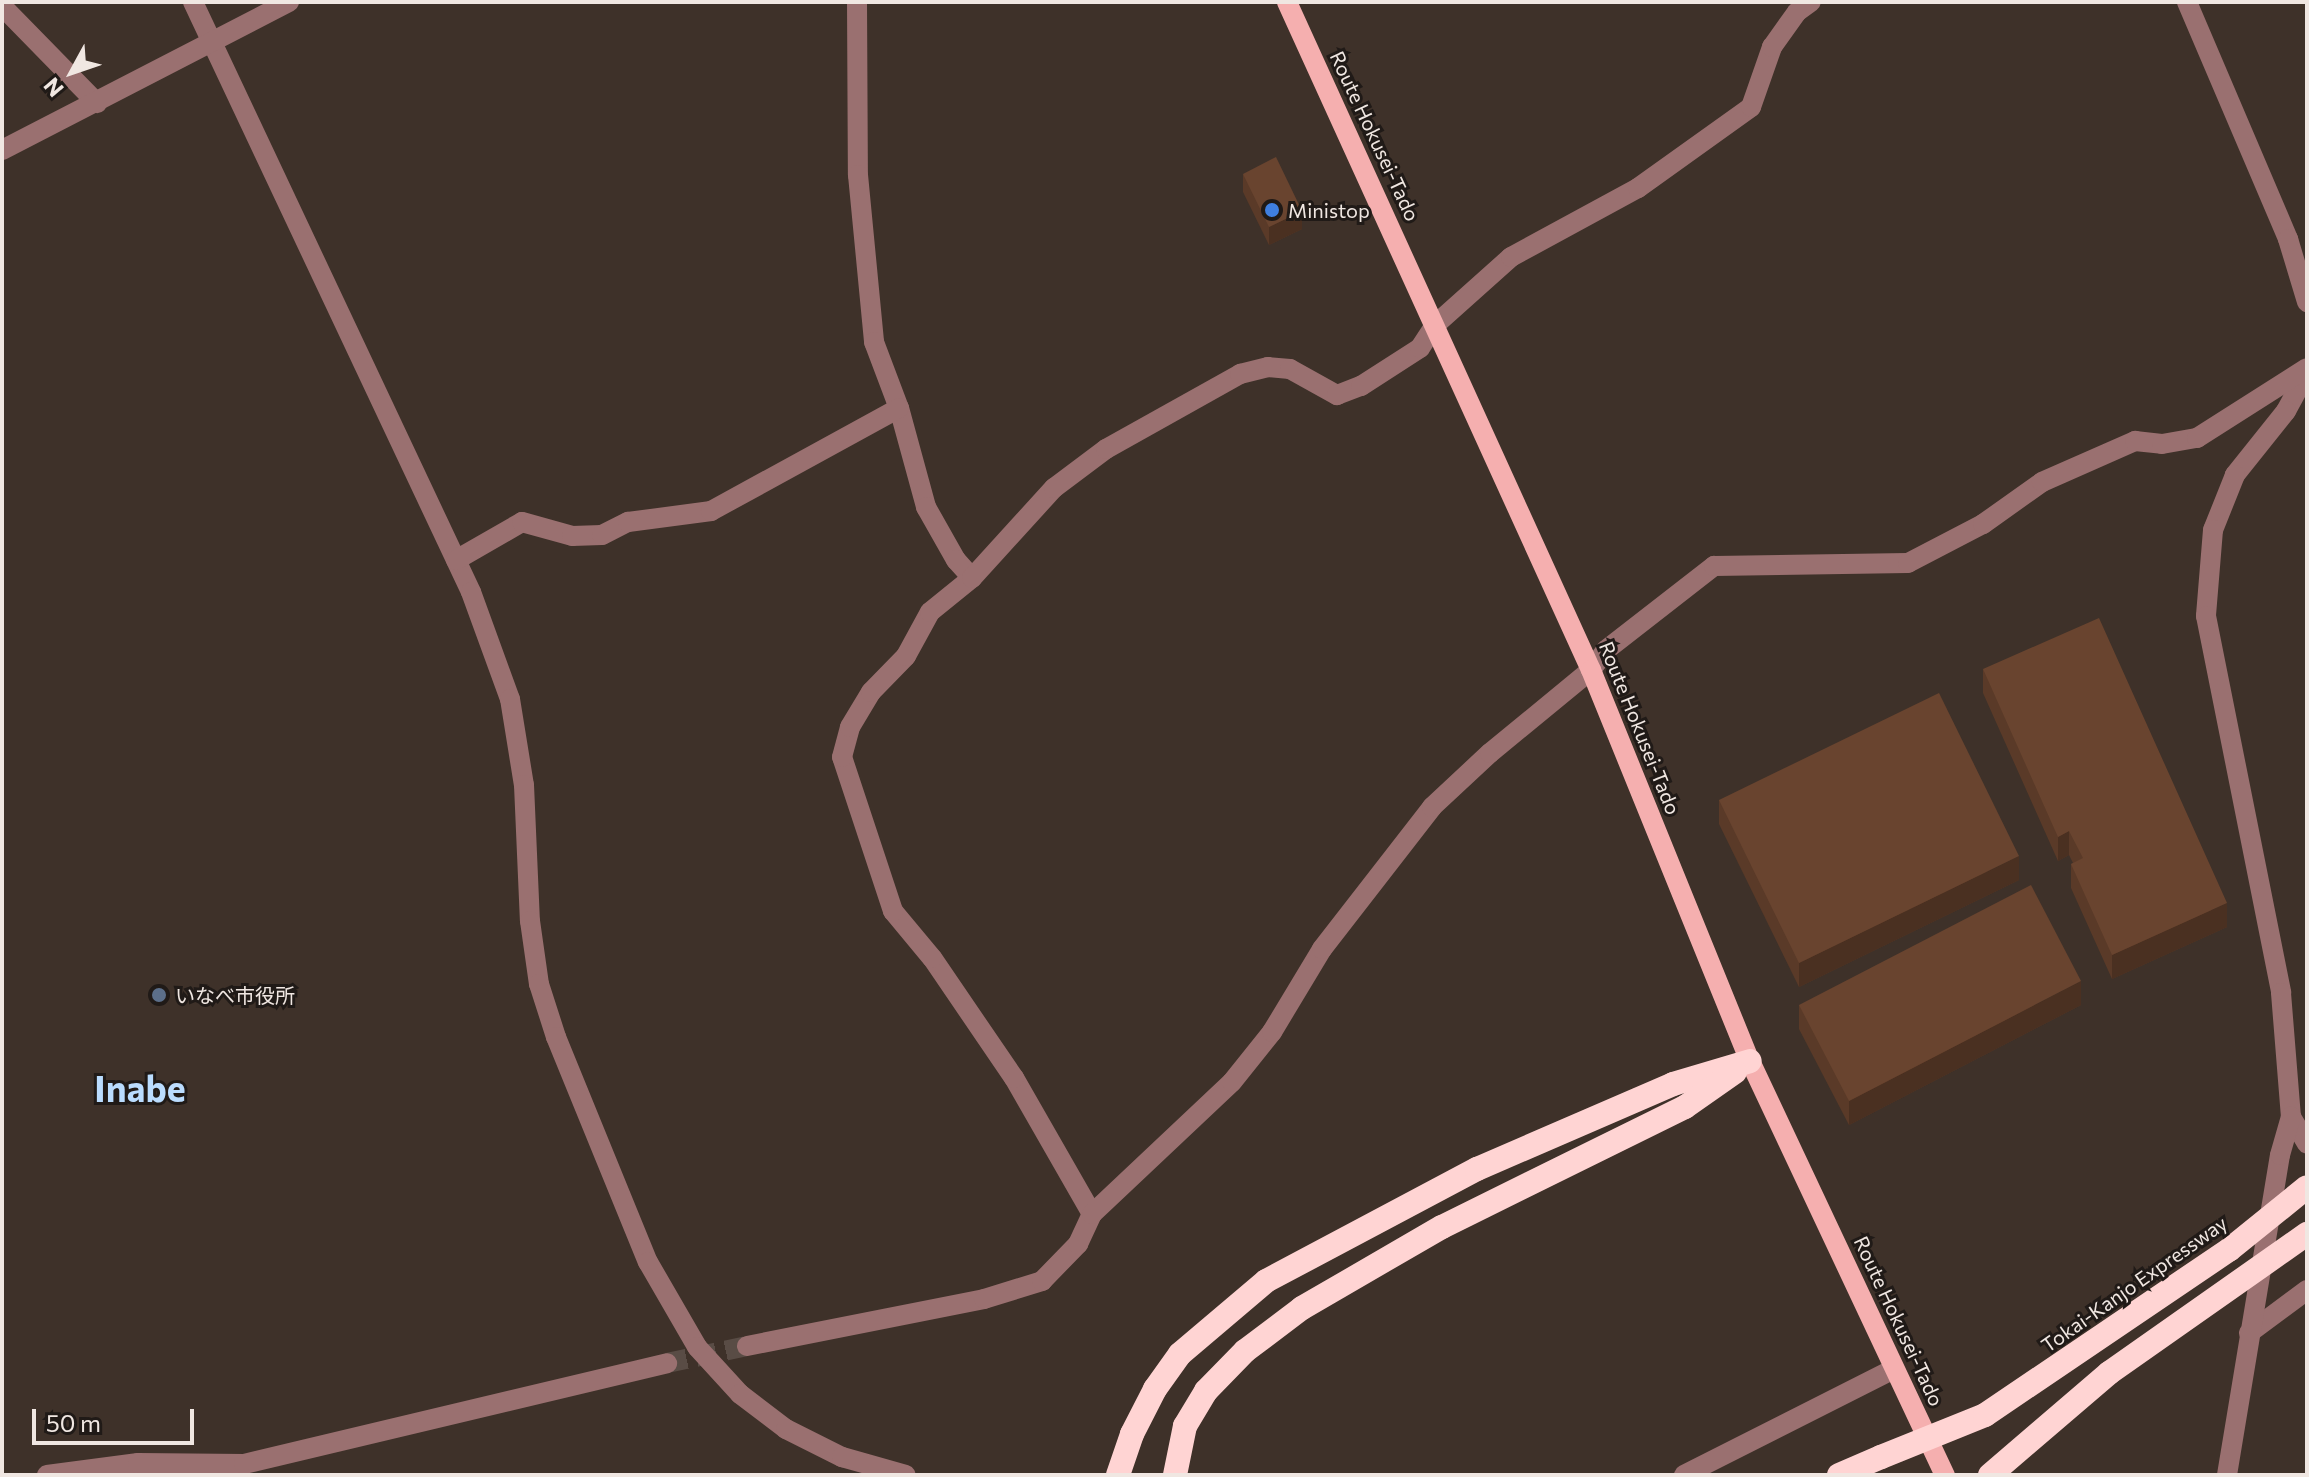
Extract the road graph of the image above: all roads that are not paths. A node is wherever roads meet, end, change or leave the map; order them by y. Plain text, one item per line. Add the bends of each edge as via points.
1 (193, 2) edge
2 (289, 2) edge
3 (857, 2) edge
4 (1287, 2) edge
5 (1811, 2) edge
6 (2187, 2) edge
7 (2, 6) edge
8 (211, 39) junction
9 (97, 103) junction
10 (2, 150) edge
11 (2307, 302) edge
12 (1435, 325) junction
13 (2307, 370) edge
14 (899, 408) junction
15 (456, 560) junction
16 (972, 578) junction
17 (1591, 670) junction
18 (1750, 1061) junction
19 (2291, 1117) junction
20 (2306, 1139) edge
21 (2307, 1187) edge
22 (1092, 1214) junction
23 (2307, 1234) edge
24 (2307, 1290) edge
25 (2249, 1333) junction
26 (747, 1346) tunnel mouth
27 (667, 1363) tunnel mouth
28 (1894, 1369) junction
29 (47, 1475) edge
30 (906, 1475) edge
31 (1118, 1475) edge
32 (1175, 1475) edge
33 (1684, 1475) edge
34 (1839, 1475) edge
35 (1945, 1475) edge
36 (1990, 1475) edge
37 (2227, 1475) edge

1 - 8 street
2 - 8 street
3 - 14 street via 858,175 874,342
4 - 12 main road, Route Hokusei-Tado
5 - 12 street via 1797,12 1772,47 1751,107 1638,188 1511,257
6 - 11 street via 2288,239
7 - 9 street
8 - 9 street
8 - 15 street
9 - 10 street
12 - 16 street via 1420,348 1337,395 1290,369 1268,367 1240,374 1106,449 1054,488
12 - 17 main road, Route Hokusei-Tado
13 - 17 street via 2197,438 2162,444 2135,441 2042,482 1983,524 1908,563 1714,566 1606,650
13 - 19 street via 2286,411 2235,475 2213,530 2206,616 2281,993
14 - 15 street via 711,511 628,522 602,535 572,536 522,522
14 - 16 street via 926,507
15 - 30 street via 510,699 524,785 530,921 539,984 648,1262 697,1347 740,1394 786,1429 828,1450
16 - 22 street via 930,612 906,656 871,692 850,727 842,757 893,911 932,958 1014,1078
17 - 18 main road, Route Hokusei-Tado
17 - 22 street via 1432,807 1322,949 1272,1032 1232,1082
18 - 28 main road, Route Hokusei-Tado
18 - 31 highway via 1673,1084 1477,1169 1266,1281 1180,1354 1155,1389
18 - 32 highway via 1685,1107 1442,1227 1302,1308 1245,1351 1206,1391 1185,1426
19 - 20 street
19 - 25 street
21 - 34 highway, Tokai-Kanjo Expressway, bridge via 2229,1250 1985,1415
22 - 26 street via 1078,1244 1042,1281 984,1299
23 - 36 highway, bridge via 2109,1373
24 - 25 street
25 - 37 street
27 - 29 street via 244,1464 138,1463
28 - 33 street
28 - 35 main road, Route Hokusei-Tado

